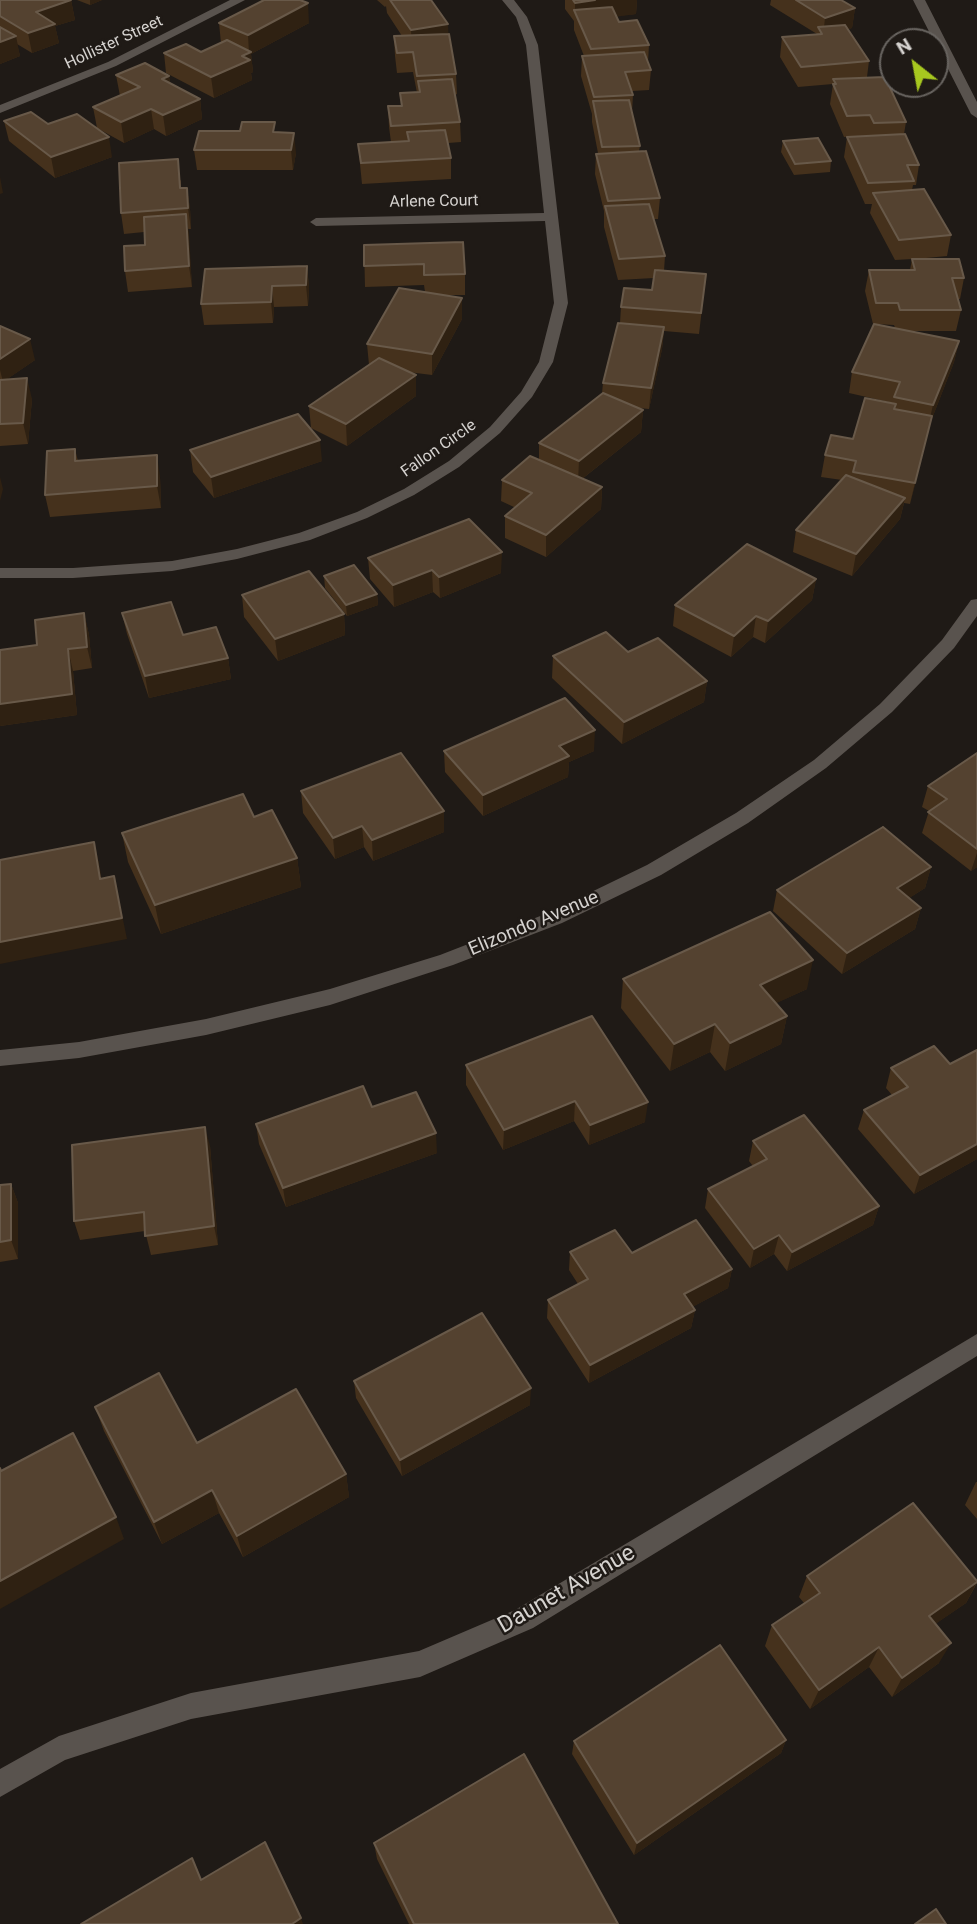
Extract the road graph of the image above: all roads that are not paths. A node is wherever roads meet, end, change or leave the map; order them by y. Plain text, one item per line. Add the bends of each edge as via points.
1 (239, 0) edge
2 (508, 0) edge
3 (919, 0) edge
4 (0, 109) edge
5 (977, 114) edge
6 (552, 217) junction
7 (316, 222) dead end
8 (0, 573) edge
9 (977, 604) edge
10 (0, 1058) edge
11 (977, 1344) edge
12 (0, 1784) edge

1 - 4 street, Hollister Street via 112,64
2 - 6 street, Fallon Circle via 521,16 532,45
3 - 5 street
6 - 7 street, Arlene Court
6 - 8 street, Fallon Circle via 561,303 546,362 527,394 495,430 454,464 362,515 304,537 237,554 160,567
9 - 10 street, Elizondo Avenue via 948,644 887,708 820,764 665,864 555,918 330,998 206,1027
11 - 12 street, Daunet Avenue via 524,1619 420,1664 191,1706 59,1749

